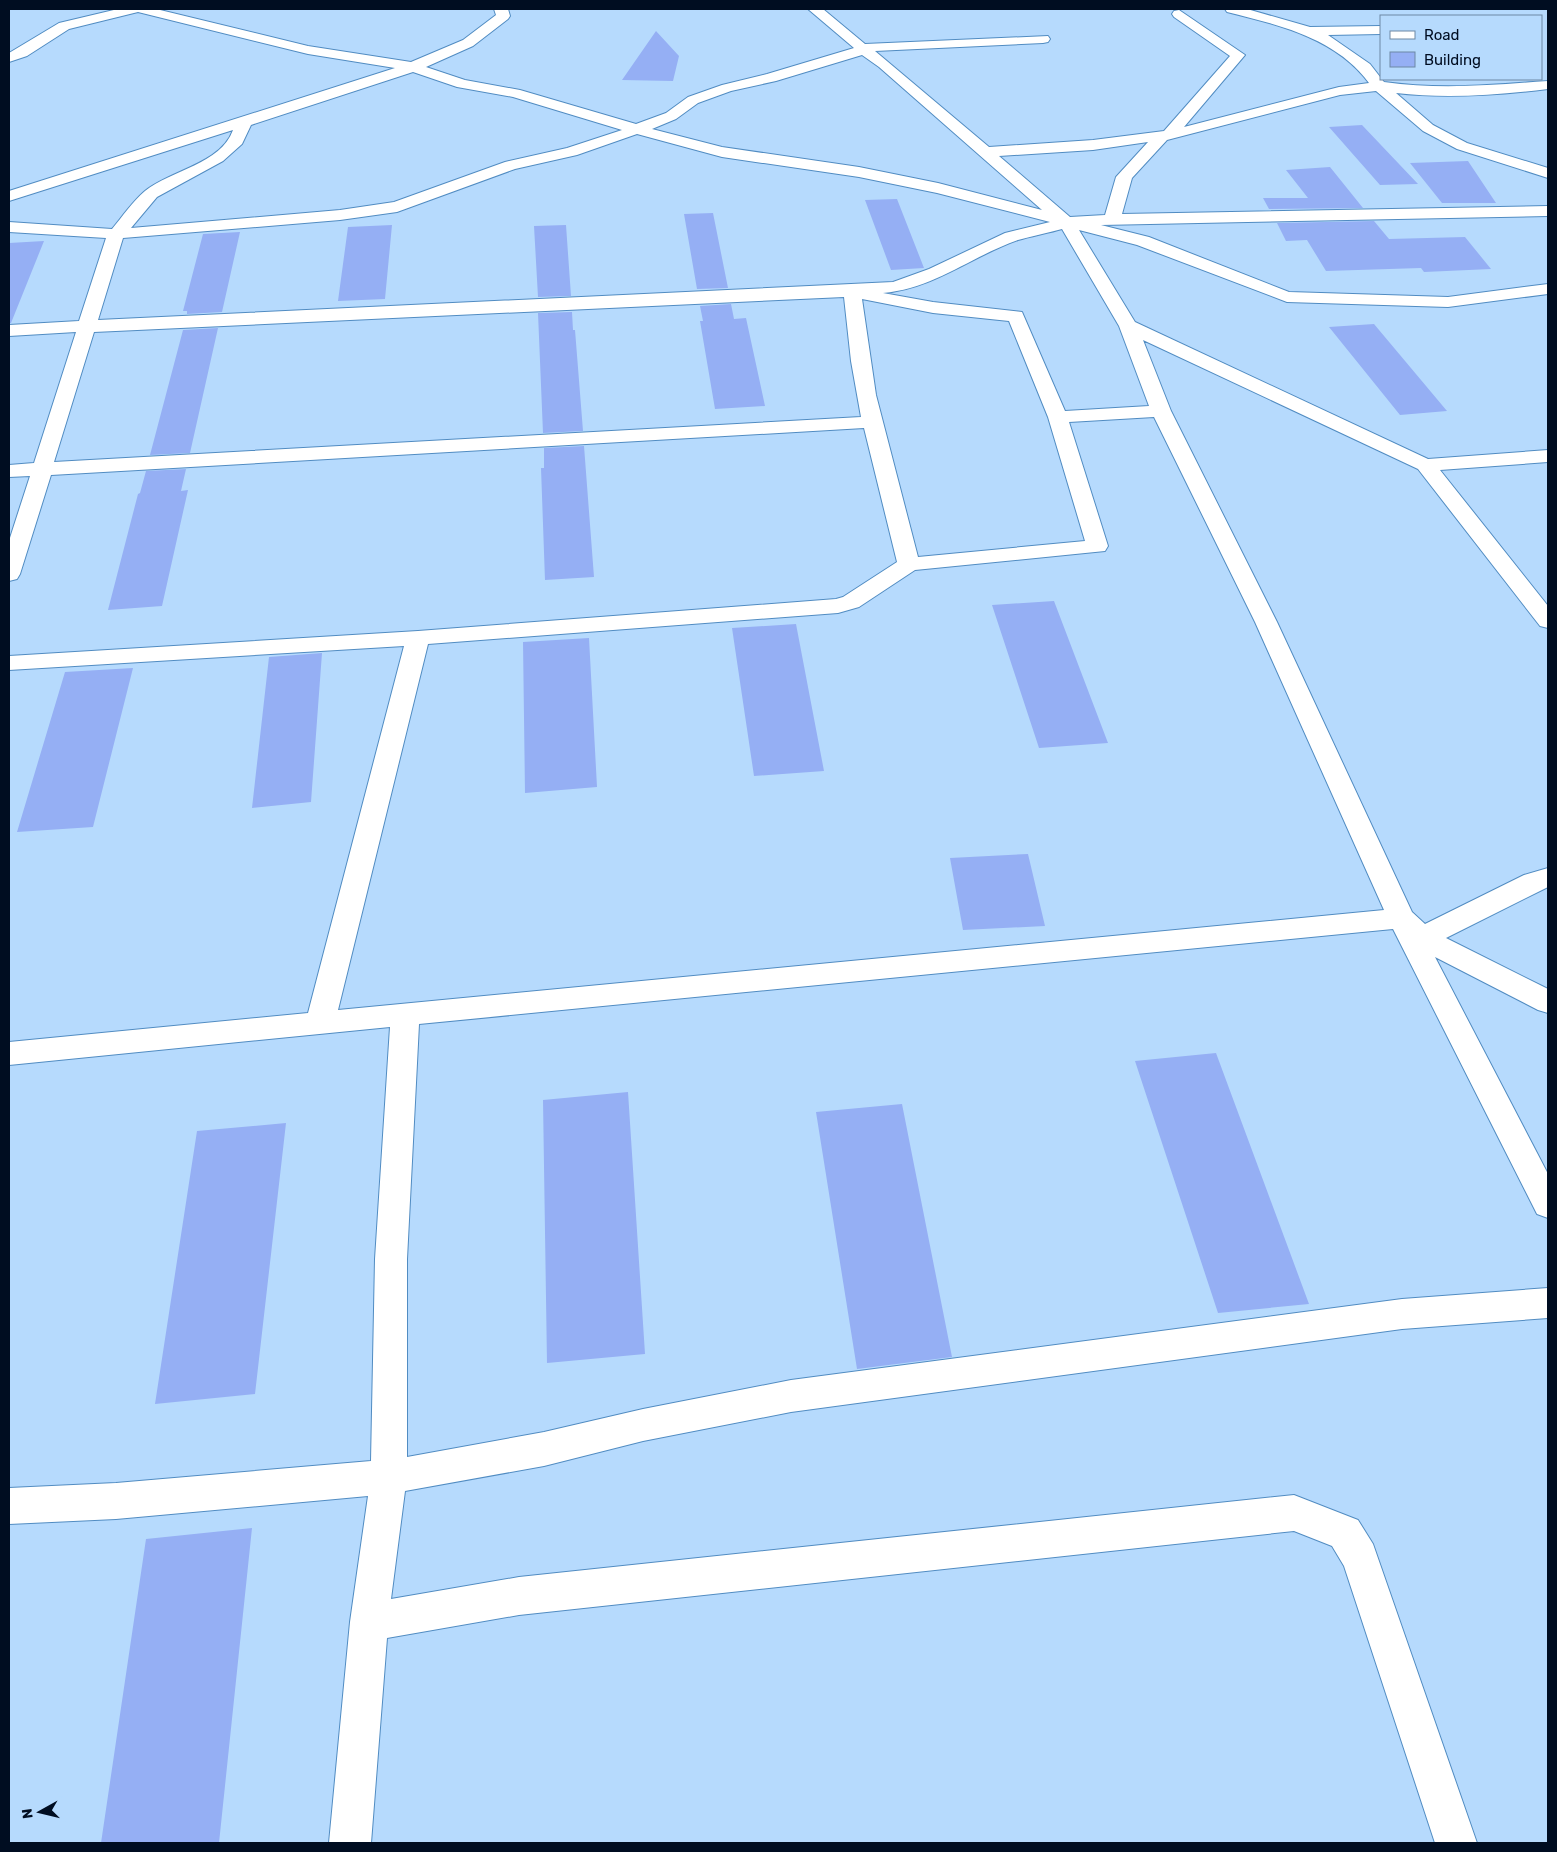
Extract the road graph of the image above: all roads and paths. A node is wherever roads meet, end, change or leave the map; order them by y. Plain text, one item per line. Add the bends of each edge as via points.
1 (134, 9) edge
2 (141, 9) edge
3 (815, 9) edge
4 (1232, 9) edge
5 (505, 12) edge
6 (1179, 14) dead end
7 (1380, 30) edge
8 (1311, 31) junction
9 (1043, 39) dead end
10 (865, 49) junction
11 (9, 58) edge
12 (413, 67) junction
13 (1523, 83) edge
14 (1548, 84) edge
15 (1379, 86) junction
16 (1548, 101) edge
17 (244, 122) junction
18 (639, 128) junction
19 (1169, 135) junction
20 (987, 152) junction
21 (1548, 172) edge
22 (9, 196) edge
23 (1548, 210) edge
24 (1112, 219) junction
25 (1067, 223) junction
26 (9, 227) edge
27 (116, 234) junction
28 (1548, 289) edge
29 (852, 291) junction
30 (1128, 326) junction
31 (86, 327) junction
32 (9, 330) edge
33 (1161, 411) junction
34 (1058, 417) junction
35 (871, 422) junction
36 (1548, 456) edge
37 (1425, 465) junction
38 (42, 469) junction
39 (9, 471) edge
40 (909, 564) junction
41 (9, 574) edge
42 (1548, 621) edge
43 (418, 638) junction
44 (9, 663) edge
45 (1548, 877) edge
46 (1401, 918) junction
47 (1422, 938) junction
48 (1548, 1002) edge
49 (404, 1014) junction
50 (320, 1023) junction
51 (9, 1053) edge
52 (1548, 1205) edge
53 (1548, 1303) edge
54 (389, 1477) junction
55 (9, 1506) edge
56 (369, 1622) junction
57 (350, 1843) edge
58 (1456, 1843) edge

1 - 11 street via 64,26
2 - 12 street via 308,50
3 - 10 street
4 - 8 street
5 - 12 street via 468,43
6 - 19 street via 1238,55
7 - 8 street
8 - 15 street via 1365,66
9 - 10 street
10 - 18 street via 771,78 726,88 692,100 671,116
10 - 20 street
12 - 17 street
12 - 18 street via 462,84 515,93
13 - 14 street
13 - 15 street via 1424,92
13 - 16 street
15 - 19 street via 1340,91
15 - 21 street via 1428,128 1462,146
17 - 22 street
17 - 27 street via 237,141 217,158 151,194
18 - 25 street via 722,152 859,172 938,188
18 - 27 street via 571,152 511,165 397,207 340,215
19 - 20 street via 1093,145
19 - 24 street via 1162,136 1124,177
20 - 25 street
23 - 24 street
24 - 25 street
25 - 28 street via 1143,242 1287,297 1448,302
25 - 29 street via 1011,238 896,287
25 - 30 street
26 - 27 street
27 - 31 street
29 - 31 street
29 - 34 street via 925,308 1016,316
29 - 35 street via 854,332
30 - 33 street
30 - 37 street
31 - 32 street
31 - 38 street
33 - 34 street
33 - 46 street via 1266,622
34 - 40 street via 1097,546
35 - 38 street
35 - 40 street
36 - 37 street
37 - 42 street
38 - 39 street
38 - 41 street
40 - 43 street via 850,602 838,606
43 - 44 street
43 - 50 street
45 - 47 street
46 - 47 street
46 - 49 street
46 - 52 street
47 - 48 street
49 - 50 street
49 - 54 street via 391,1259
50 - 51 street
53 - 54 street via 1402,1314 791,1396 643,1425 544,1449
54 - 55 street via 116,1501
54 - 56 street
56 - 57 street
56 - 58 street via 519,1596 1294,1514 1345,1532 1360,1557

